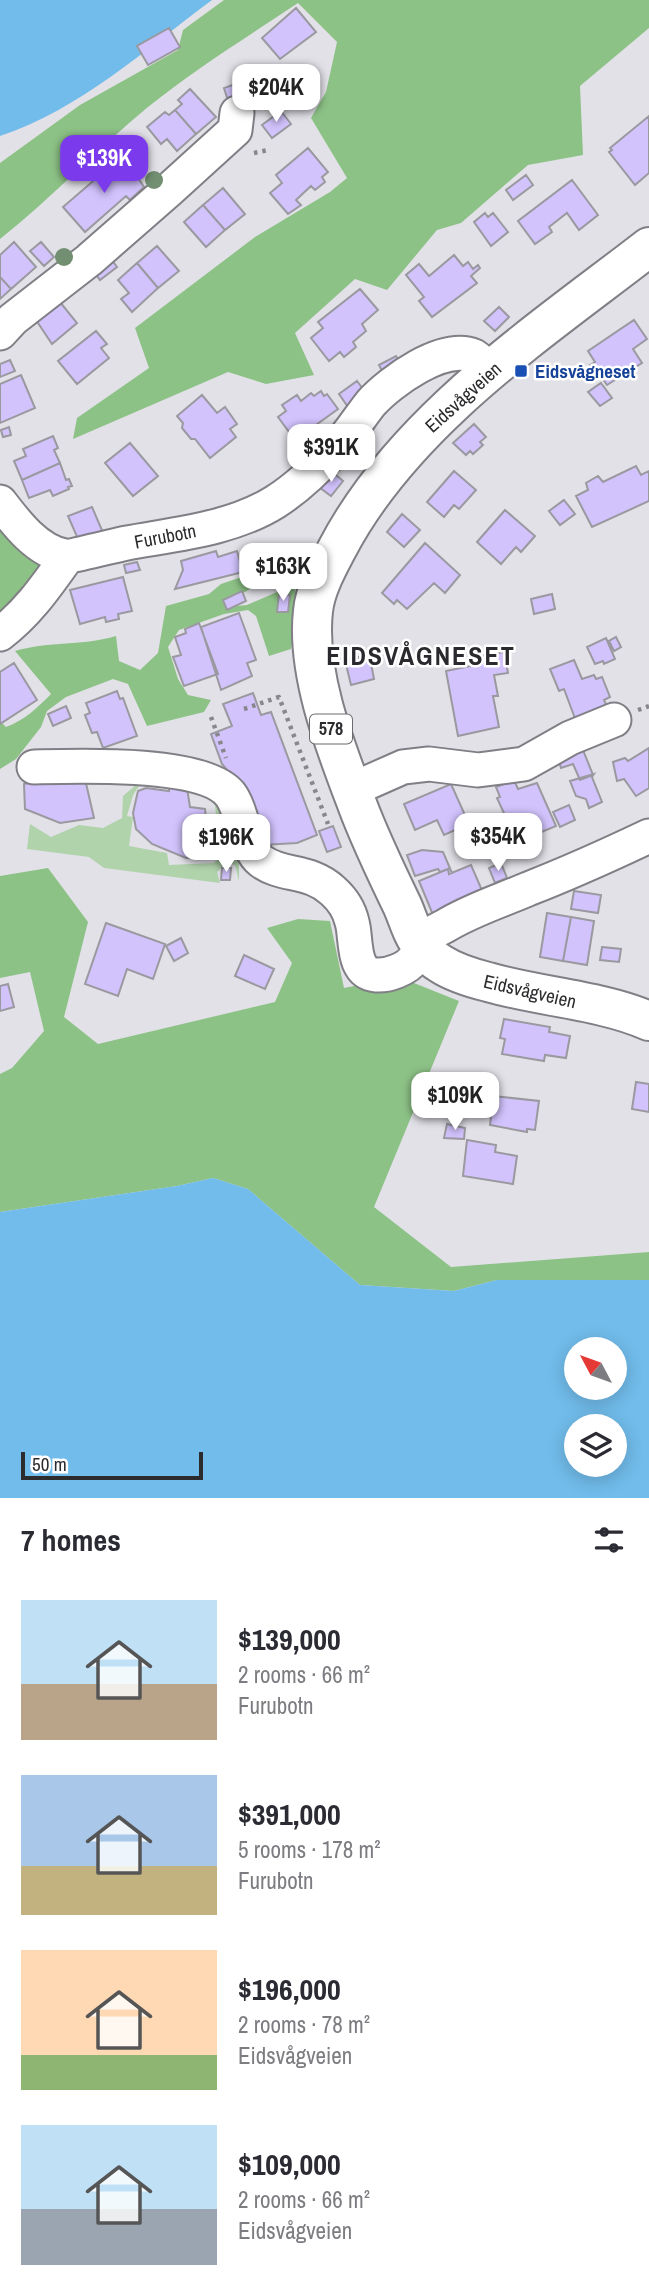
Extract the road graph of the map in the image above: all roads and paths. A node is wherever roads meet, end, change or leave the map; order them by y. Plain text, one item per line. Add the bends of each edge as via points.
1 (237, 113) dead end
2 (644, 257) edge
3 (0, 333) edge
4 (489, 371) junction
5 (0, 502) edge
6 (67, 556) junction
7 (0, 634) edge
8 (244, 709) dead end
9 (614, 719) dead end
10 (34, 767) dead end
11 (351, 790) junction
12 (328, 824) dead end
13 (649, 836) edge
14 (420, 944) junction
15 (649, 1021) edge

1 - 3 street via 235,130 212,158
2 - 4 main road, Eidsvågveien / 578
4 - 6 street, Furubotn via 475,356 462,354 437,359 397,379 317,468 258,512 229,523
4 - 11 main road, Eidsvågveien / 578 via 408,447 343,537 313,608 317,681
5 - 6 street via 26,533
6 - 7 street via 22,616
8 - 12 path via 279,697
9 - 11 street via 524,764 478,770 429,764 403,767
10 - 14 street via 132,768 211,780 229,793 261,861 318,880 342,900 353,924 359,963 370,973 404,968 413,961
11 - 14 main road, Eidsvågveien / 578
13 - 14 street via 456,919
14 - 15 main road, Eidsvågveien / 578 via 440,964 466,976 603,1006

